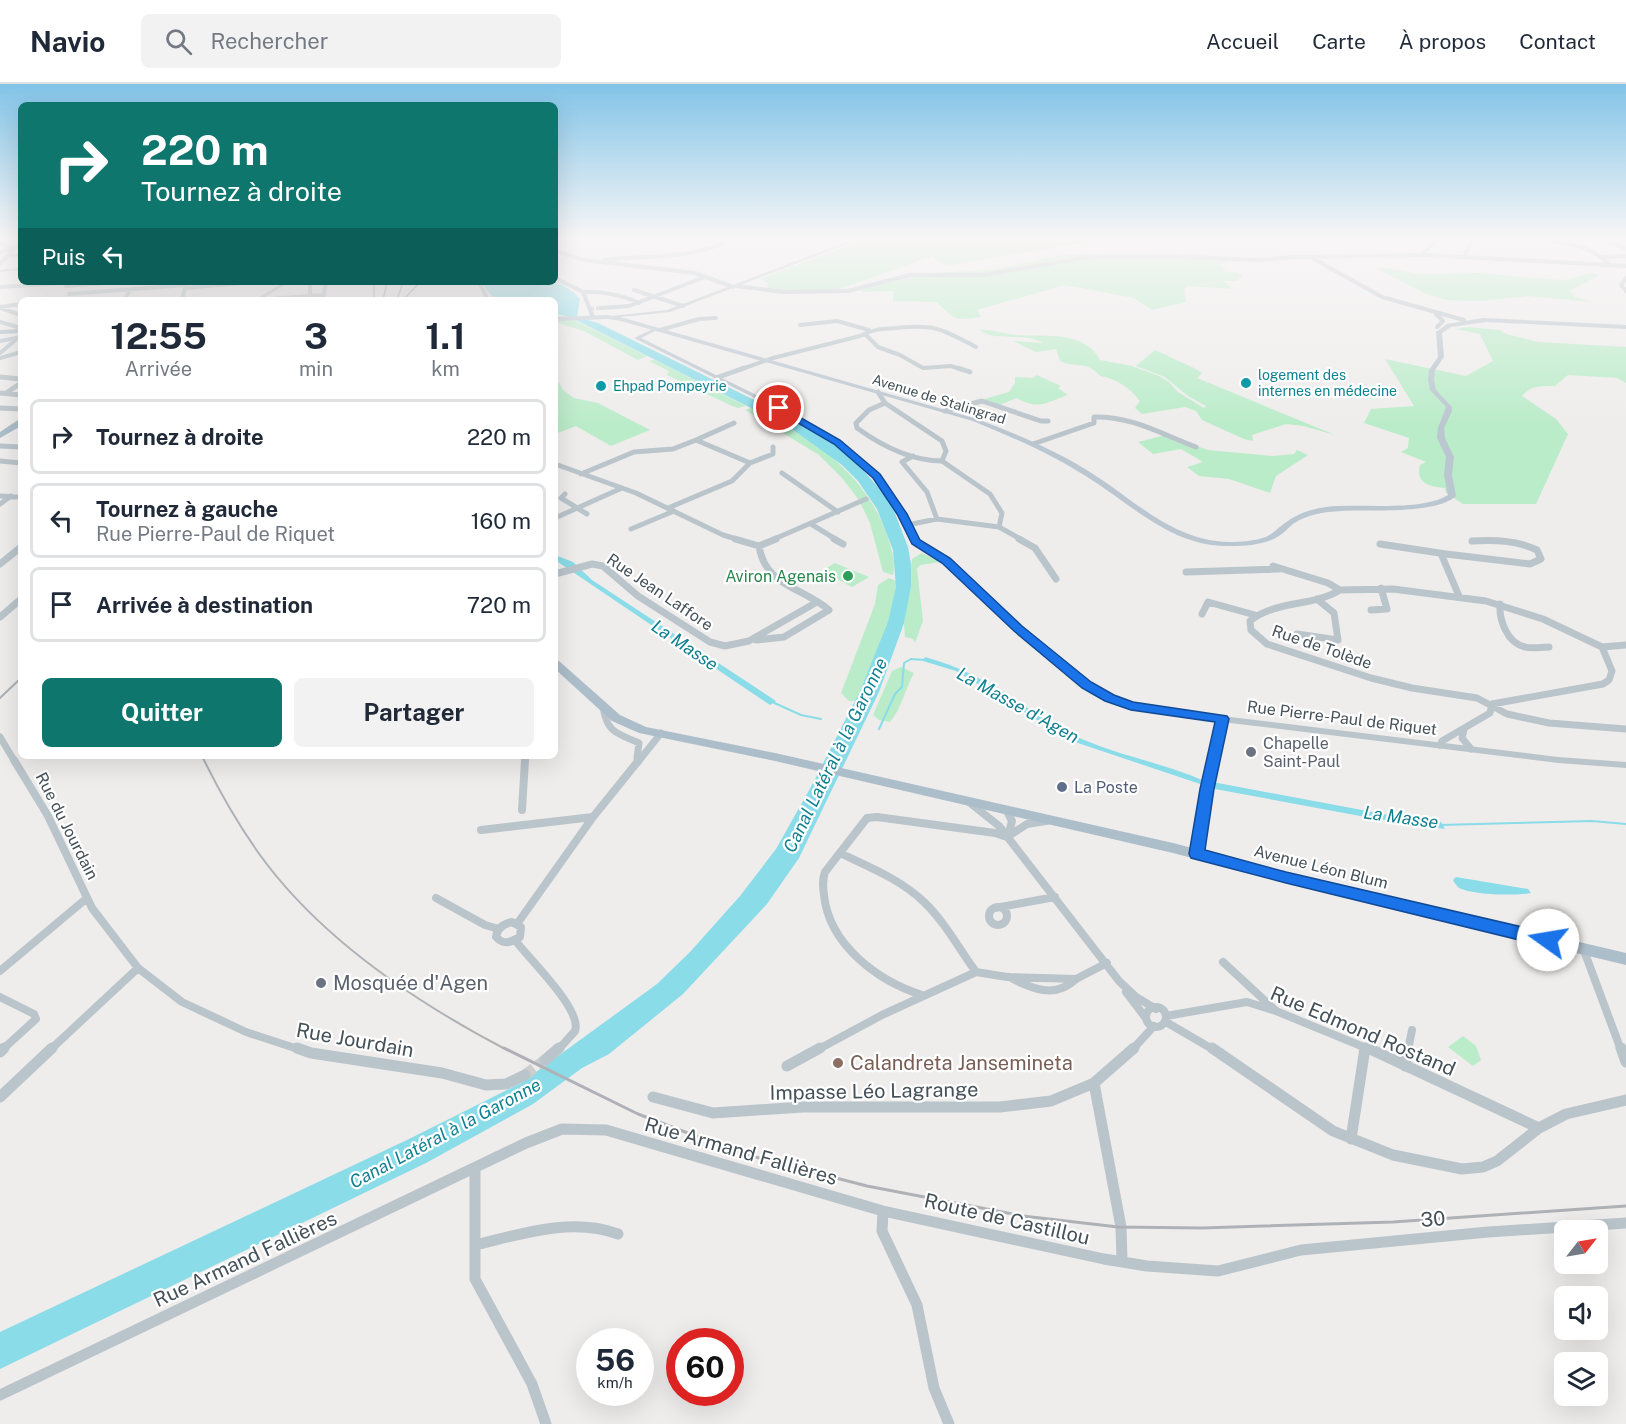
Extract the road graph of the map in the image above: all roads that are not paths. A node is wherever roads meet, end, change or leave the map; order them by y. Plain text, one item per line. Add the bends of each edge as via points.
1 (586, 301) edge
2 (634, 301) edge
3 (645, 301) edge
4 (668, 301) edge
5 (697, 301) edge
6 (1396, 301) edge
7 (639, 303) junction
8 (18, 305) edge
9 (683, 306) junction
10 (1415, 307) junction
11 (0, 308) edge
12 (601, 308) tunnel mouth
13 (18, 314) edge
14 (649, 315) junction
15 (1440, 316) junction
16 (592, 317) junction
17 (612, 317) junction
18 (604, 318) junction
19 (716, 318) dead end
20 (558, 319) edge
21 (622, 319) junction
22 (1626, 320) edge
23 (1454, 321) junction
24 (0, 322) edge
25 (1464, 322) junction
26 (12, 325) junction
27 (800, 325) dead end
28 (1437, 327) junction
29 (1624, 327) edge
30 (659, 329) junction
31 (18, 330) edge
32 (867, 332) junction
33 (18, 333) edge
34 (1439, 335) junction
35 (1, 336) edge
36 (18, 336) edge
37 (976, 346) dead end
38 (1441, 352) junction
39 (0, 353) edge
40 (18, 353) edge
41 (0, 358) edge
42 (768, 359) junction
43 (970, 372) dead end
44 (0, 377) edge
45 (716, 378) junction
46 (18, 379) edge
47 (18, 385) edge
48 (2, 394) edge
49 (18, 395) edge
50 (883, 398) junction
51 (0, 408) edge
52 (18, 409) edge
53 (945, 411) junction
54 (1048, 421) dead end
55 (734, 423) dead end
56 (18, 426) edge
57 (0, 436) edge
58 (696, 440) junction
59 (1033, 444) junction
60 (0, 446) edge
61 (18, 447) edge
62 (774, 447) dead end
63 (1196, 447) dead end
64 (891, 449) junction
65 (914, 456) junction
66 (0, 461) edge
67 (942, 461) junction
68 (902, 462) junction
69 (18, 463) edge
70 (750, 463) junction
71 (558, 465) edge
72 (782, 473) dead end
73 (581, 474) junction
74 (622, 488) junction
75 (565, 494) dead end
76 (0, 496) edge
77 (10, 496) junction
78 (18, 497) edge
79 (866, 499) dead end
80 (0, 504) edge
81 (577, 508) junction
82 (671, 509) junction
83 (838, 512) junction
84 (587, 514) dead end
85 (937, 519) junction
86 (558, 521) edge
87 (811, 524) junction
88 (907, 525) junction
89 (999, 527) junction
90 (631, 529) dead end
91 (1472, 541) dead end
92 (843, 544) dead end
93 (1380, 544) dead end
94 (759, 546) junction
95 (18, 549) edge
96 (1446, 554) junction
97 (0, 564) edge
98 (1273, 566) dead end
99 (1281, 569) junction
100 (1186, 572) dead end
101 (558, 573) edge
102 (1056, 579) dead end
103 (1381, 588) junction
104 (1341, 590) junction
105 (1459, 596) junction
106 (1317, 599) junction
107 (18, 602) edge
108 (817, 602) junction
109 (1500, 604) junction
110 (1371, 610) dead end
111 (1202, 614) dead end
112 (1255, 615) junction
113 (0, 617) edge
114 (766, 631) junction
115 (1297, 634) dead end
116 (770, 639) junction
117 (749, 641) junction
118 (1626, 645) edge
119 (1549, 647) dead end
120 (1602, 647) junction
121 (558, 666) edge
122 (576, 681) junction
123 (1492, 704) junction
124 (604, 707) junction
125 (622, 714) junction
126 (1222, 719) junction
127 (1626, 729) edge
128 (1464, 730) junction
129 (661, 733) junction
130 (0, 737) edge
131 (1440, 746) junction
132 (1472, 749) junction
133 (525, 759) edge
134 (636, 762) junction
135 (1626, 765) edge
136 (969, 802) junction
137 (522, 810) dead end
138 (1007, 811) junction
139 (593, 817) junction
140 (1049, 820) junction
141 (999, 826) junction
142 (481, 830) dead end
143 (1008, 836) junction
144 (840, 853) junction
145 (1197, 854) junction
146 (1055, 897) junction
147 (87, 898) junction
148 (436, 898) dead end
149 (995, 908) dead end
150 (517, 924) junction
151 (498, 929) junction
152 (515, 940) junction
153 (1583, 948) junction
154 (1626, 958) edge
155 (1223, 962) dead end
156 (1107, 963) junction
157 (138, 968) junction
158 (0, 971) edge
159 (976, 972) junction
160 (1007, 977) junction
161 (1076, 979) junction
162 (1119, 981) junction
163 (1248, 986) junction
164 (922, 995) junction
165 (0, 997) edge
166 (1247, 1002) junction
167 (1156, 1009) junction
168 (1276, 1011) junction
169 (1145, 1017) junction
170 (1166, 1019) junction
171 (1154, 1026) junction
172 (1412, 1030) dead end
173 (1365, 1047) junction
174 (0, 1052) edge
175 (545, 1060) tunnel mouth
176 (1626, 1062) edge
177 (787, 1066) dead end
178 (1405, 1066) junction
179 (525, 1075) tunnel mouth
180 (1094, 1083) junction
181 (654, 1096) dead end
182 (0, 1097) edge
183 (1626, 1100) edge
184 (1539, 1128) junction
185 (1351, 1139) junction
186 (475, 1168) junction
187 (883, 1211) junction
188 (1626, 1223) edge
189 (618, 1234) dead end
190 (475, 1245) junction
191 (1122, 1262) junction
192 (1245, 1265) joint
193 (0, 1395) edge
194 (546, 1424) edge
195 (950, 1424) edge

1 - 16 street
2 - 7 street
3 - 7 street
4 - 9 street
5 - 9 street
6 - 10 street
7 - 12 street
8 - 11 street
9 - 14 street
10 - 15 street
10 - 23 street
11 - 13 street
14 - 17 street
14 - 21 street
15 - 23 street
15 - 28 street via 1442,321
16 - 17 main road, Avenue de Stalingrad
16 - 18 main road, Avenue de Stalingrad
16 - 20 main road, Avenue de Stalingrad
17 - 21 main road, Avenue de Stalingrad
18 - 21 street
18 - 30 main road, Avenue de Stalingrad
19 - 30 street
21 - 30 main road, Avenue de Stalingrad
22 - 29 street
23 - 25 main road
23 - 28 main road
23 - 34 street via 1438,328
24 - 26 street
25 - 29 main road
25 - 34 main road via 1447,326
26 - 31 street
26 - 35 street
27 - 32 street via 840,321
28 - 38 main road, Avenue de Stalingrad via 1432,333
30 - 42 main road, Avenue de Stalingrad
30 - 45 street, Rue Pierre-Paul de Riquet via 636,338
32 - 37 street via 924,325
32 - 42 street
32 - 43 street via 878,347 923,368 950,366
33 - 35 main road
34 - 38 main road, Avenue de Stalingrad
36 - 39 street
38 - 59 main road, Avenue de Stalingrad via 1431,380 1433,390 1449,407 1441,438 1450,457 1452,496 1438,503 1332,509 1300,517 1263,540 1206,543 1166,528 1099,480
40 - 41 street
42 - 45 street
42 - 50 main road, Avenue de Stalingrad
44 - 46 street
45 - 88 street, Rue Pierre-Paul de Riquet via 795,416 838,443 876,476
47 - 48 street
48 - 49 street
50 - 53 main road, Avenue de Stalingrad
50 - 64 street via 858,419 856,426
50 - 67 street via 942,441 946,451
51 - 52 street
53 - 54 street via 981,401
53 - 59 main road, Avenue de Stalingrad
55 - 58 street
56 - 57 main road
58 - 70 street
58 - 73 street via 673,449 634,452
59 - 63 street via 1095,423 1096,417 1121,416
60 - 61 street
62 - 70 street via 773,454
64 - 65 street
64 - 68 street
65 - 67 street
65 - 68 street
66 - 69 street
67 - 89 street via 993,498 1002,513
68 - 85 street via 927,492
70 - 82 street via 732,481
71 - 73 street
72 - 83 street
73 - 74 street
74 - 81 street
74 - 82 street
75 - 81 street via 561,498
76 - 77 street
77 - 78 street
77 - 80 street
79 - 83 street
81 - 84 street
81 - 86 street
82 - 90 street
82 - 94 street
83 - 87 street
85 - 88 street
85 - 89 street
87 - 92 street
87 - 94 street
88 - 126 street, Rue Pierre-Paul de Riquet via 915,542 946,561 1030,639 1094,690 1141,708
89 - 102 street via 1035,548
91 - 96 street via 1519,542 1537,550 1541,559 1530,564
93 - 96 street
94 - 108 street via 759,556 768,571
95 - 97 street
96 - 105 street via 1442,556
98 - 99 street
99 - 100 street
99 - 104 street
101 - 117 street, Rue Jean Laffore via 597,564 610,570 638,596 716,645 732,647
103 - 104 street
103 - 105 street
103 - 110 street via 1387,609
104 - 106 street, Rue de Tolède
105 - 109 street
106 - 112 street, Rue de Tolède
106 - 115 street via 1334,613 1338,640
107 - 113 street
108 - 114 street, Rue Jean Laffore
108 - 116 street, Rue Jean Laffore via 828,612 784,637
109 - 119 street via 1498,610 1511,639 1524,647
109 - 120 street
111 - 112 street via 1208,602
112 - 123 street, Rue de Tolède via 1249,623 1253,633 1277,648 1371,678
114 - 116 street
114 - 117 street, Rue Jean Laffore
116 - 117 street, Rue Jean Laffore
118 - 120 street
120 - 123 street via 1612,671 1603,684
121 - 122 main road
122 - 124 main road
122 - 125 main road
123 - 127 street via 1507,714 1549,723
123 - 128 street via 1490,713
124 - 125 main road
124 - 129 main road via 624,723
124 - 134 street via 610,730 639,743
125 - 129 main road
126 - 131 street, Rue Pierre-Paul de Riquet
126 - 145 street
128 - 131 street via 1442,741
128 - 132 street via 1462,738
129 - 134 street
129 - 136 main road, Avenue Léon Blum
130 - 147 street, Rue du Jourdain via 48,816
131 - 132 street, Rue Pierre-Paul de Riquet
132 - 135 street, Rue Pierre-Paul de Riquet
133 - 137 street
134 - 139 street
136 - 138 main road, Avenue Léon Blum
136 - 141 street, Avenue Léon Blum
138 - 140 main road, Avenue Léon Blum
138 - 141 street
138 - 143 street via 1012,821
139 - 142 street
139 - 150 street
140 - 143 street via 1027,824
140 - 145 main road, Avenue Léon Blum
141 - 143 street, Avenue Léon Blum
143 - 144 street via 867,818
143 - 146 street, Avenue Léon Blum
144 - 159 street via 920,898
144 - 164 street via 822,880 832,926 856,954 888,981
145 - 153 main road, Avenue Léon Blum
146 - 149 street
146 - 156 street, Avenue Léon Blum
147 - 157 street, Rue Jourdain
147 - 158 street
148 - 151 street
150 - 151 street via 507,923
150 - 152 street via 522,930
151 - 152 street via 498,940
152 - 175 street via 577,1018 572,1035
153 - 154 main road, Avenue Léon Blum
153 - 176 street
155 - 163 street
156 - 161 street
156 - 162 street, Avenue Léon Blum
157 - 179 street, Rue Jourdain via 182,1002 246,1032 311,1053 486,1084 506,1084
157 - 182 street
159 - 160 street
159 - 164 street
160 - 161 street
160 - 161 street via 1049,992 1056,992
162 - 167 street
162 - 169 street
163 - 166 street
163 - 168 street
164 - 177 street
165 - 174 street via 34,1014 36,1019
166 - 168 street, Rue Edmond Rostand
166 - 170 street, Rue Edmond Rostand
167 - 169 street via 1148,1010
167 - 170 street
168 - 173 street, Rue Edmond Rostand
169 - 171 street
170 - 171 street, Rue Edmond Rostand via 1160,1026
170 - 185 street via 1332,1131
171 - 180 street, Impasse Léo Lagrange
172 - 178 street
173 - 178 street, Rue Edmond Rostand
173 - 185 street
178 - 184 street, Rue Edmond Rostand
180 - 181 street, Impasse Léo Lagrange via 1051,1101 1000,1107 803,1107 713,1113
180 - 191 street via 1121,1227
183 - 184 street via 1566,1114
184 - 185 street via 1497,1161 1473,1169 1393,1155
186 - 187 street, Rue Armand Fallières via 548,1133 562,1129 606,1130
186 - 190 street
186 - 193 street, Rue Armand Fallières
187 - 191 street, Route de Castillou
187 - 195 street via 882,1232 917,1305 934,1388
188 - 192 street, 30 via 1301,1250
189 - 190 street via 608,1228 566,1226
190 - 194 street via 477,1283 532,1384
191 - 192 street, Route de Castillou via 1208,1271

